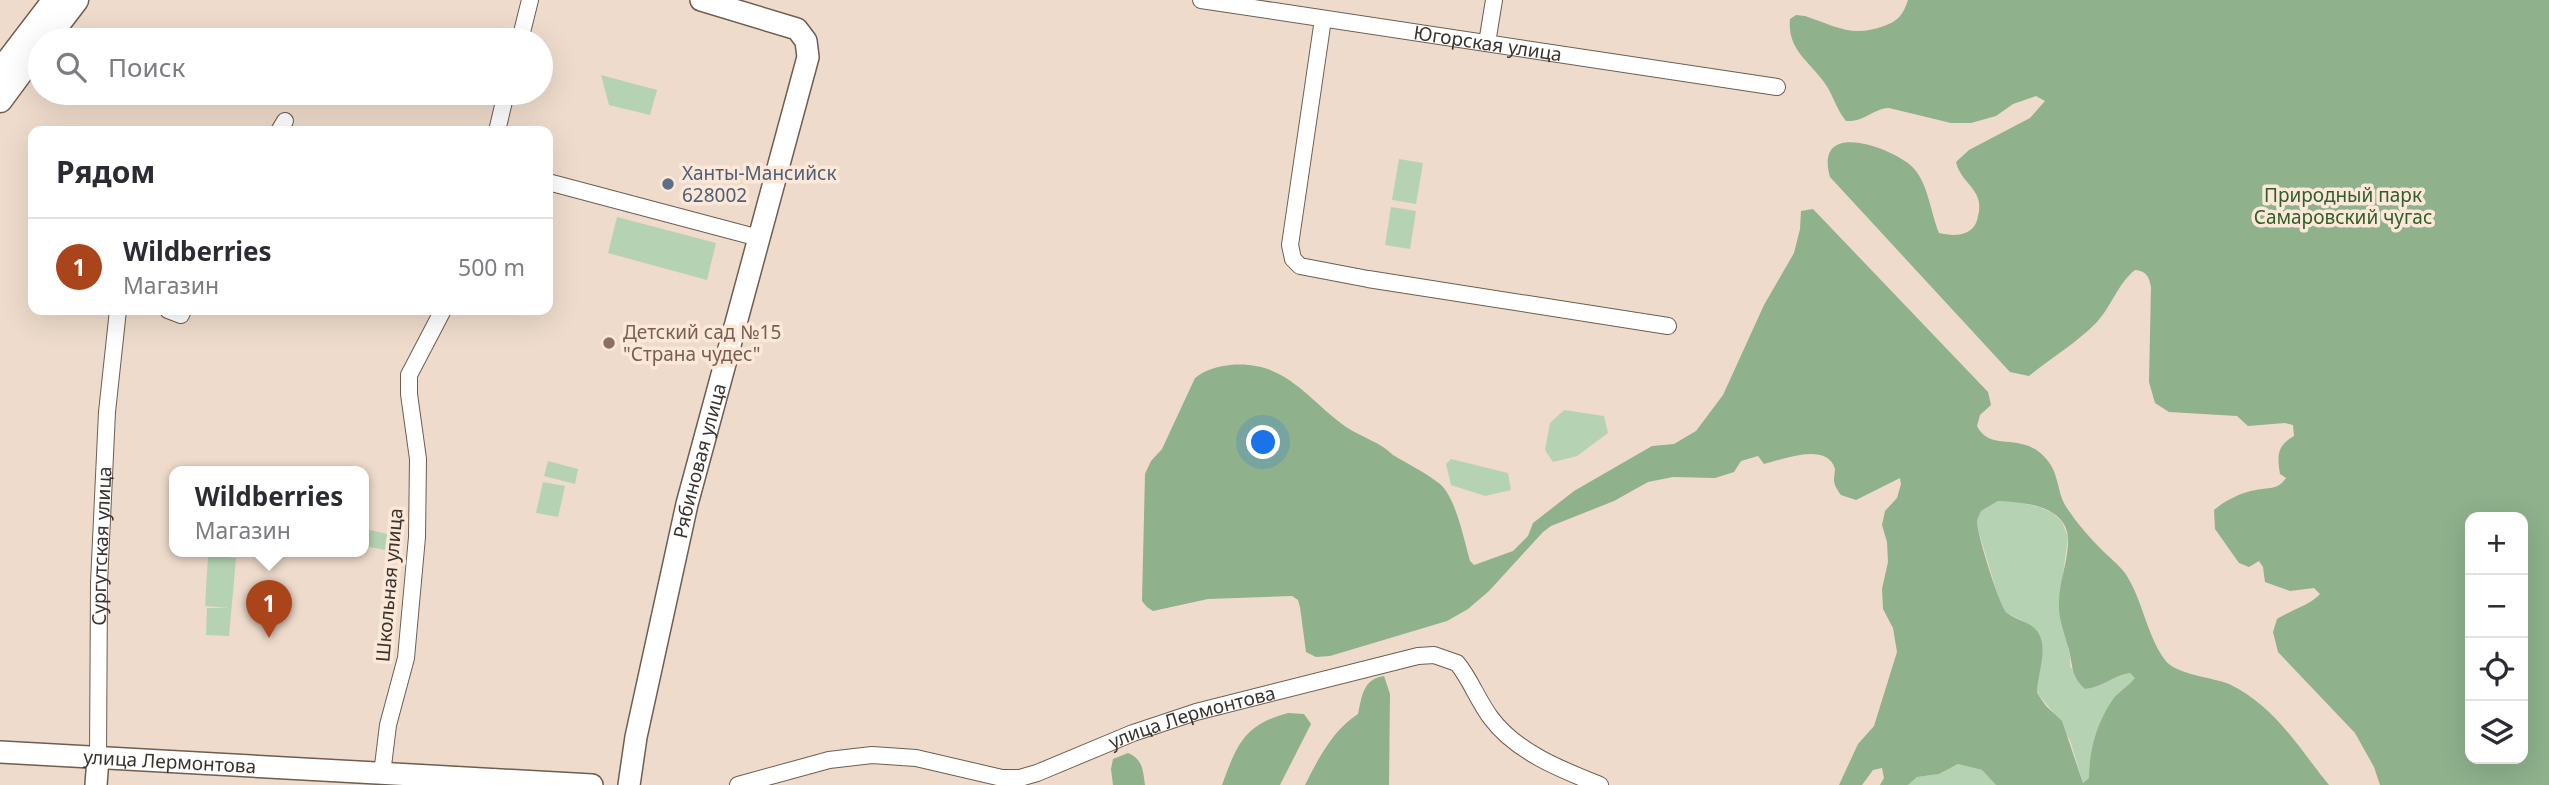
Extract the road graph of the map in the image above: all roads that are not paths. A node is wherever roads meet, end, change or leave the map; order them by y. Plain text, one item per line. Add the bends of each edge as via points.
1 (55, 0) edge
2 (76, 0) edge
3 (530, 0) edge
4 (701, 0) edge
5 (1201, 0) edge
6 (1493, 0) edge
7 (1323, 19) junction
8 (34, 28) edge
9 (54, 28) edge
10 (523, 28) edge
11 (28, 35) edge
12 (1487, 43) junction
13 (28, 63) edge
14 (0, 72) edge
15 (1777, 87) dead end
16 (0, 100) edge
17 (503, 105) edge
18 (498, 126) edge
19 (553, 183) edge
20 (759, 238) junction
21 (117, 315) edge
22 (440, 315) edge
23 (1668, 326) dead end
24 (0, 752) edge
25 (98, 758) junction
26 (382, 774) junction
27 (96, 785) edge
28 (592, 785) edge
29 (629, 785) edge
30 (738, 785) edge
31 (1600, 785) edge

1 - 8 main road
2 - 9 main road
3 - 10 street
4 - 20 street, Рябиновая улица via 797,29 806,41 808,57
5 - 7 street, Югорская улица
6 - 12 street
7 - 12 street, Югорская улица
7 - 23 street via 1290,245 1300,266
11 - 14 main road
12 - 15 street, Югорская улица
13 - 16 main road
17 - 18 street
19 - 20 street
20 - 29 street, Рябиновая улица via 687,504
21 - 25 street, Сургутская улица via 106,425 99,583
22 - 26 street, Школьная улица via 409,375 417,439 417,537 406,658 388,725
24 - 25 street, улица Лермонтова
25 - 26 street, улица Лермонтова
25 - 27 street, Сургутская улица
26 - 28 street, улица Лермонтова
30 - 31 street, улица Лермонтова via 828,760 872,755 916,758 1020,778 1184,716 1395,660 1434,655 1457,663 1489,717 1518,744

